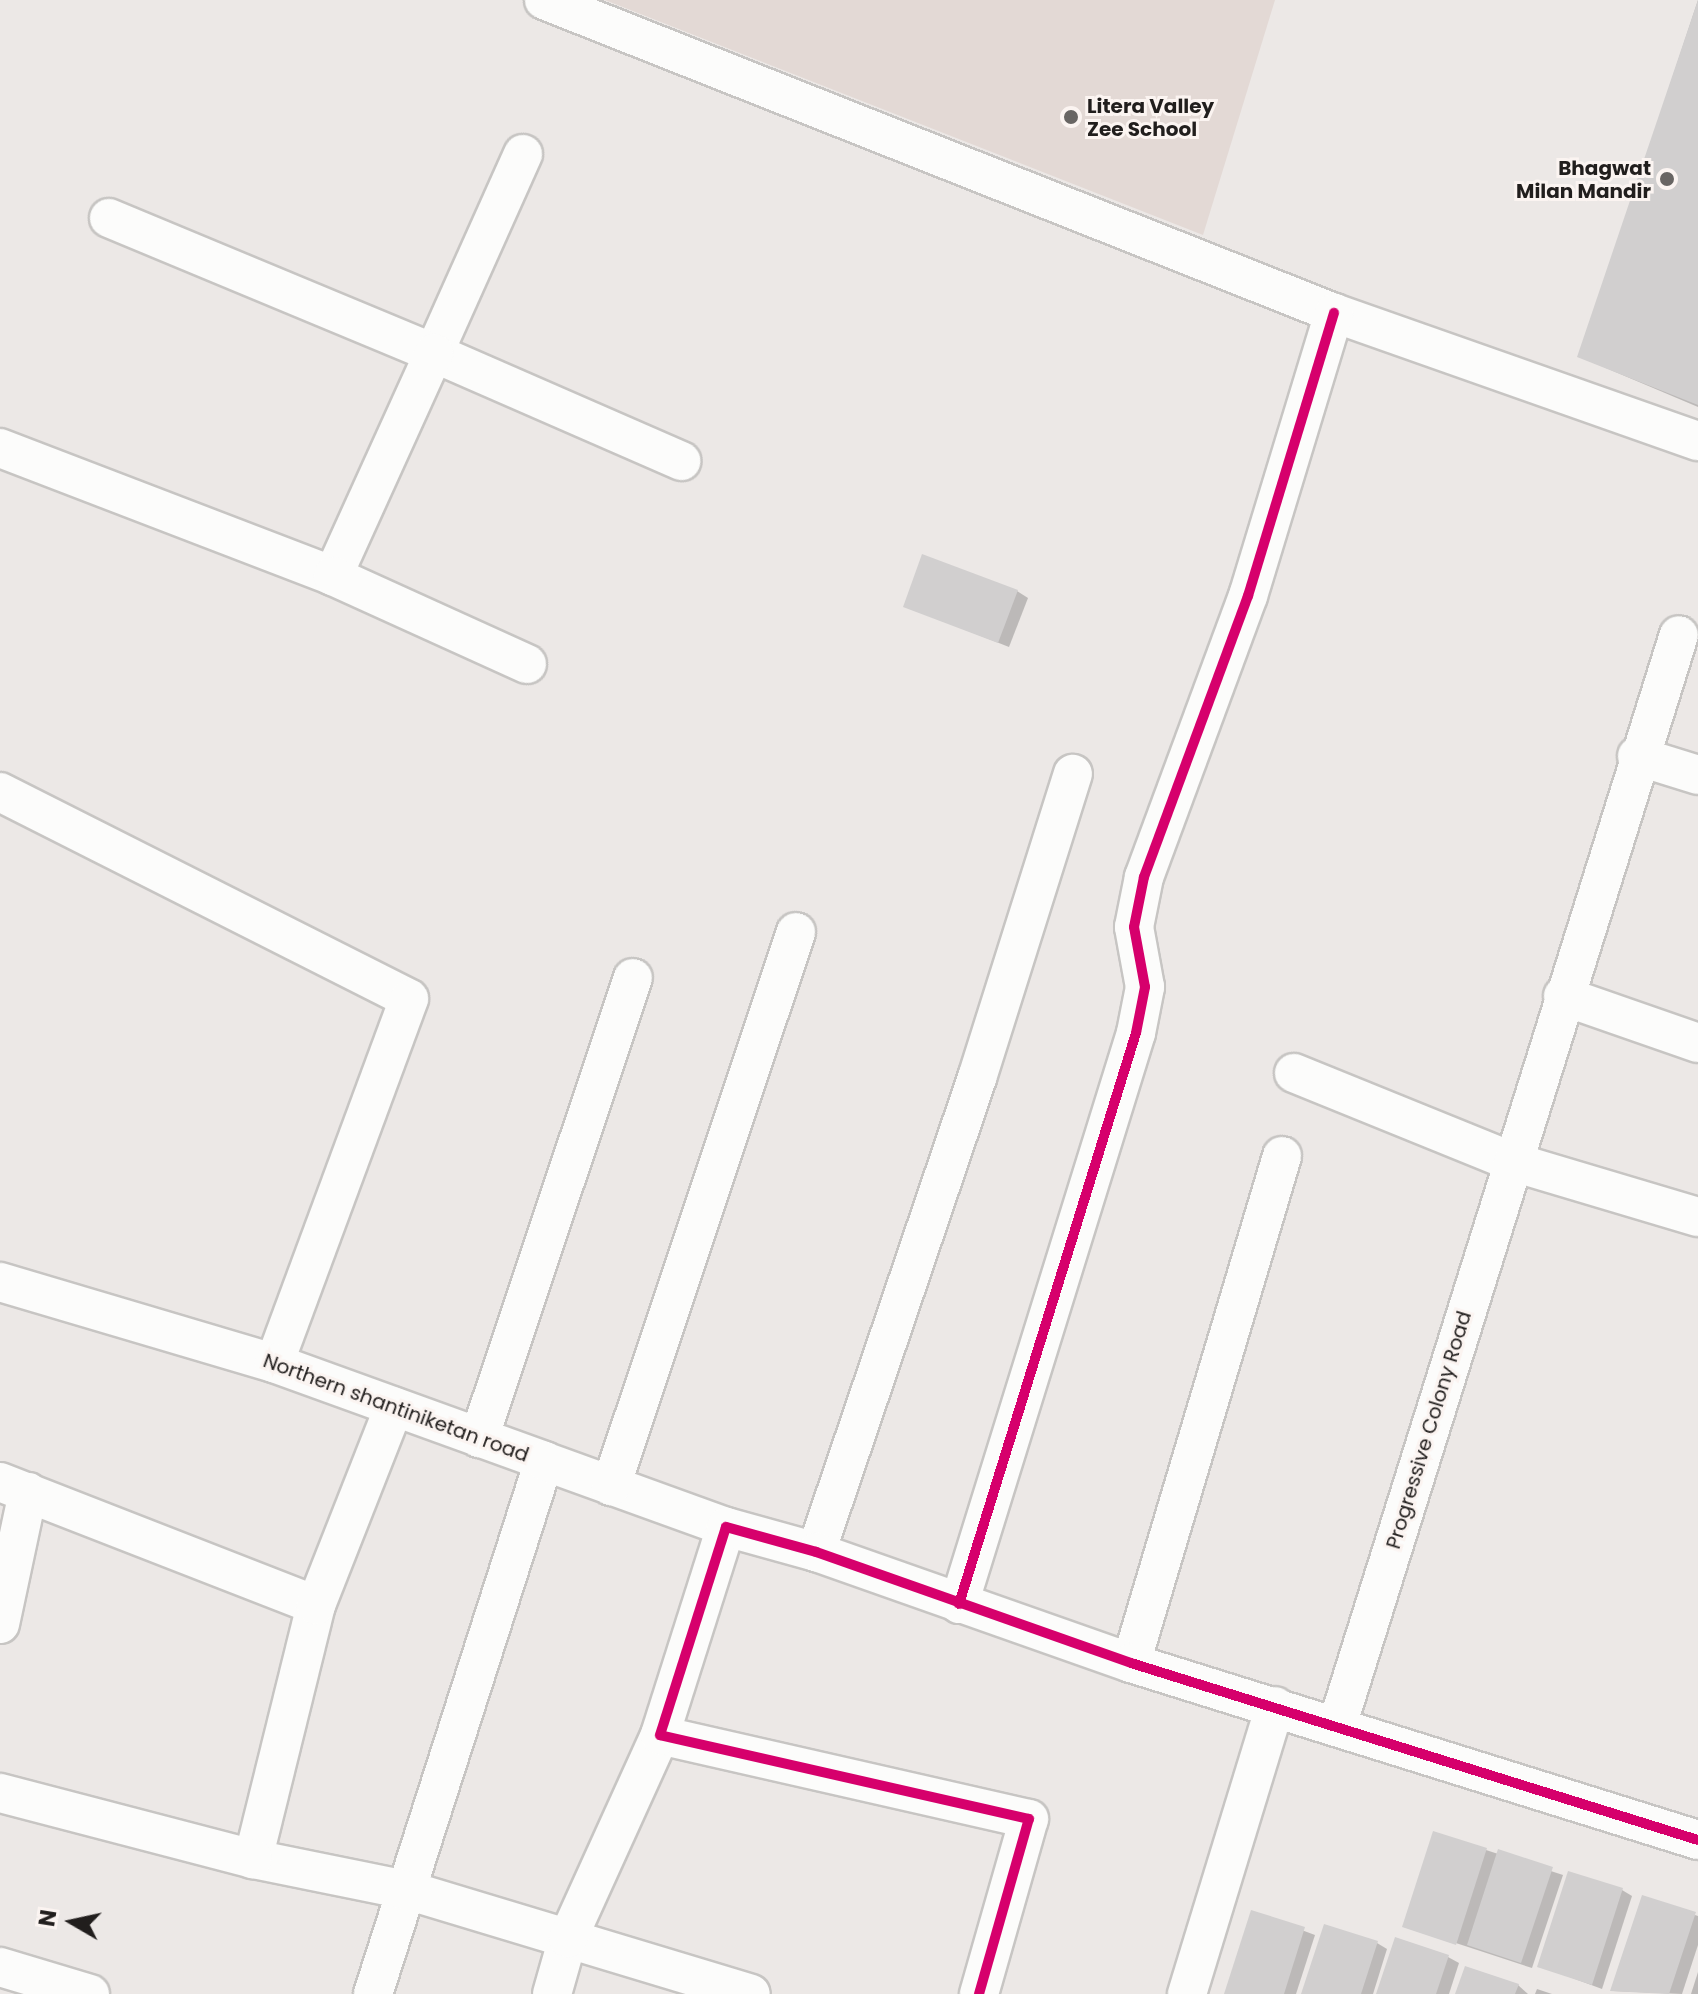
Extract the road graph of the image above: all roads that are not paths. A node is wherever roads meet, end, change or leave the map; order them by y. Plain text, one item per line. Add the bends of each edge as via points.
1 (544, 0) edge
2 (523, 154) dead end
3 (109, 218) dead end
4 (1334, 313) junction
5 (434, 353) junction
6 (1698, 441) edge
7 (0, 448) edge
8 (681, 461) dead end
9 (333, 576) junction
10 (1679, 635) dead end
11 (527, 664) dead end
12 (1637, 756) junction
13 (1073, 774) dead end
14 (1698, 775) edge
15 (0, 792) edge
16 (796, 932) dead end
17 (633, 978) dead end
18 (1563, 996) junction
19 (1698, 1043) edge
20 (1294, 1073) dead end
21 (1516, 1148) junction
22 (1282, 1156) dead end
23 (1698, 1217) edge
24 (0, 1282) edge
25 (274, 1363) junction
26 (394, 1407) junction
27 (479, 1438) junction
28 (544, 1461) junction
29 (611, 1486) junction
30 (14, 1487) edge
31 (726, 1527) junction
32 (816, 1552) junction
33 (959, 1604) junction
34 (316, 1605) junction
35 (0, 1624) edge
36 (1131, 1663) junction
37 (1275, 1706) junction
38 (1337, 1726) junction
39 (660, 1735) junction
40 (0, 1793) edge
41 (1695, 1827) edge
42 (253, 1859) junction
43 (407, 1890) junction
44 (568, 1938) junction
45 (0, 1967) edge
46 (90, 1994) edge
47 (373, 1994) edge
48 (552, 1994) edge
49 (751, 1994) edge
50 (979, 1994) edge
51 (1187, 1994) edge

1 - 4 street
2 - 5 street
3 - 5 street
4 - 6 street
4 - 33 street via 1248,596 1144,877 1134,927 1145,987 1136,1033
5 - 8 street
5 - 9 street
7 - 9 street
9 - 11 street
10 - 12 street, Progressive Colony Road
12 - 14 street
12 - 18 street, Progressive Colony Road
13 - 32 street via 977,1078
15 - 25 street via 409,999
16 - 29 street
17 - 27 street
18 - 19 street
18 - 21 street, Progressive Colony Road
20 - 21 street
21 - 23 street
21 - 38 street, Progressive Colony Road
22 - 36 street
24 - 25 street, Northern shantiniketan road
25 - 26 street, Northern shantiniketan road
26 - 27 street, Northern shantiniketan road
26 - 34 street
27 - 28 street, Northern shantiniketan road
28 - 29 street
28 - 43 street, Northern shantiniketan road
29 - 31 street
30 - 34 street
30 - 35 street
31 - 32 street
31 - 39 street
32 - 33 street
33 - 36 street
34 - 42 street
36 - 37 street
37 - 38 street
37 - 51 street
38 - 41 street
39 - 44 street
39 - 50 street via 1029,1819
40 - 42 street
42 - 43 street
43 - 44 street
43 - 47 street
44 - 48 street
44 - 49 street
45 - 46 street

